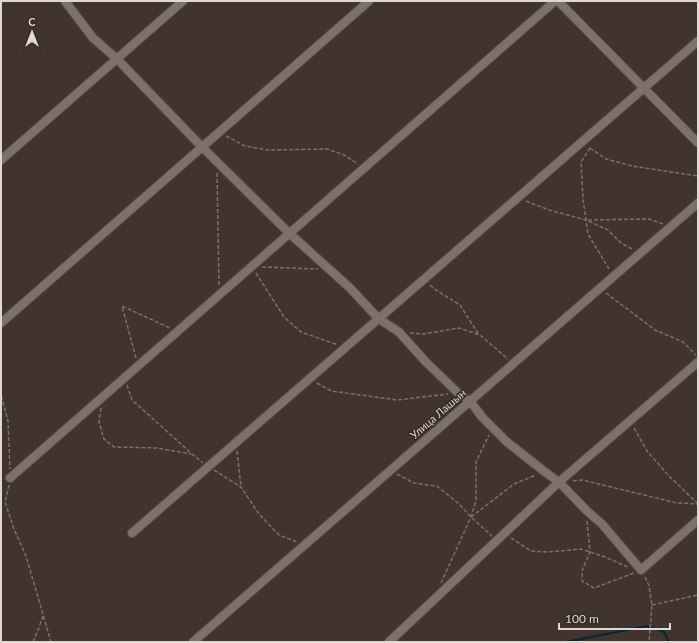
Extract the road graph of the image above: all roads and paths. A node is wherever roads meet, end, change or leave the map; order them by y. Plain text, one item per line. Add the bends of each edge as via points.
1 (65, 1) edge
2 (183, 1) edge
3 (370, 1) edge
4 (553, 2) edge
5 (698, 41) edge
6 (116, 59) junction
7 (644, 88) junction
8 (220, 132) junction
9 (582, 142) junction
10 (698, 143) edge
11 (202, 147) junction
12 (590, 148) junction
13 (1, 160) edge
14 (217, 160) junction
15 (364, 168) junction
16 (698, 176) edge
17 (518, 198) junction
18 (698, 203) edge
19 (586, 220) junction
20 (671, 226) junction
21 (290, 233) junction
22 (640, 253) junction
23 (252, 267) junction
24 (330, 270) junction
25 (614, 276) junction
26 (424, 280) junction
27 (600, 288) junction
28 (219, 295) junction
29 (379, 318) junction
30 (1, 323) edge
31 (178, 331) junction
32 (399, 332) junction
33 (480, 335) junction
34 (346, 347) junction
35 (698, 357) edge
36 (698, 362) edge
37 (514, 363) junction
38 (138, 366) junction
39 (310, 379) junction
40 (458, 393) junction
41 (1, 396) edge
42 (103, 397) junction
43 (470, 402) junction
44 (630, 421) junction
45 (493, 428) junction
46 (236, 443) junction
47 (192, 454) dead end
48 (390, 471) junction
49 (545, 472) junction
50 (10, 478) junction
51 (559, 482) junction
52 (241, 487) dead end
53 (698, 504) edge
54 (587, 511) junction
55 (471, 517) junction
56 (698, 520) edge
57 (132, 533) dead end
58 (505, 534) junction
59 (497, 541) junction
60 (590, 552) junction
61 (641, 570) junction
62 (438, 588) dead end
63 (698, 594) edge
64 (652, 605) junction
65 (43, 615) junction
66 (32, 642) edge
67 (51, 642) edge
68 (193, 642) edge
69 (389, 642) edge
70 (649, 642) edge

1 - 6 street via 93,38
2 - 6 street
3 - 8 street
4 - 7 street
4 - 15 street
5 - 7 street
6 - 11 street
6 - 13 street
7 - 9 street
7 - 10 street
8 - 11 street
8 - 15 path via 245,146 268,150 327,149 344,155
9 - 12 path
9 - 17 street
11 - 14 street
11 - 30 street
12 - 16 path via 606,159 632,166
12 - 19 path via 581,162
14 - 21 street
14 - 28 path
15 - 21 street
17 - 19 path
17 - 26 street
18 - 20 street, Улица Лашын
19 - 20 path via 649,219
19 - 22 path via 608,230 621,243
19 - 25 path via 588,234
20 - 22 street, Улица Лашын
21 - 23 street
21 - 24 street
22 - 25 street, Улица Лашын
23 - 24 path
23 - 28 street
23 - 34 path via 284,317 301,332
24 - 29 street
25 - 27 street, Улица Лашын
26 - 29 street
26 - 33 path via 460,304
27 - 35 path via 655,330 683,342
27 - 37 street, Улица Лашын
28 - 31 street
29 - 32 street
29 - 34 street
31 - 38 street
31 - 38 path via 122,306
32 - 33 path via 423,334 459,328
32 - 40 street
33 - 37 path
34 - 39 street
36 - 44 street
37 - 43 street, Улица Лашын
38 - 42 street
39 - 40 path via 332,391 397,400
39 - 46 street
40 - 43 street
41 - 50 path via 8,421
42 - 47 path via 99,422 104,438 114,447 157,448
42 - 50 street
43 - 45 street
43 - 48 street, Улица Лашын
44 - 51 street
44 - 53 path via 647,451
45 - 49 street
45 - 55 path via 476,462 476,501
46 - 52 path
46 - 57 street
48 - 55 path via 414,483 436,486
48 - 68 street, Улица Лашын
49 - 51 street
49 - 55 path via 514,484
50 - 65 path via 5,502 26,556
51 - 53 path via 582,480 677,503
51 - 54 street
51 - 58 street
54 - 60 path
54 - 61 street via 602,524
55 - 59 path
55 - 62 path
56 - 61 street
58 - 59 street
58 - 60 path via 531,551 581,549
59 - 69 street
60 - 61 path
60 - 61 path via 582,571 582,581 594,588
61 - 64 path via 649,586
63 - 64 path
64 - 70 path
65 - 66 path
65 - 67 path

